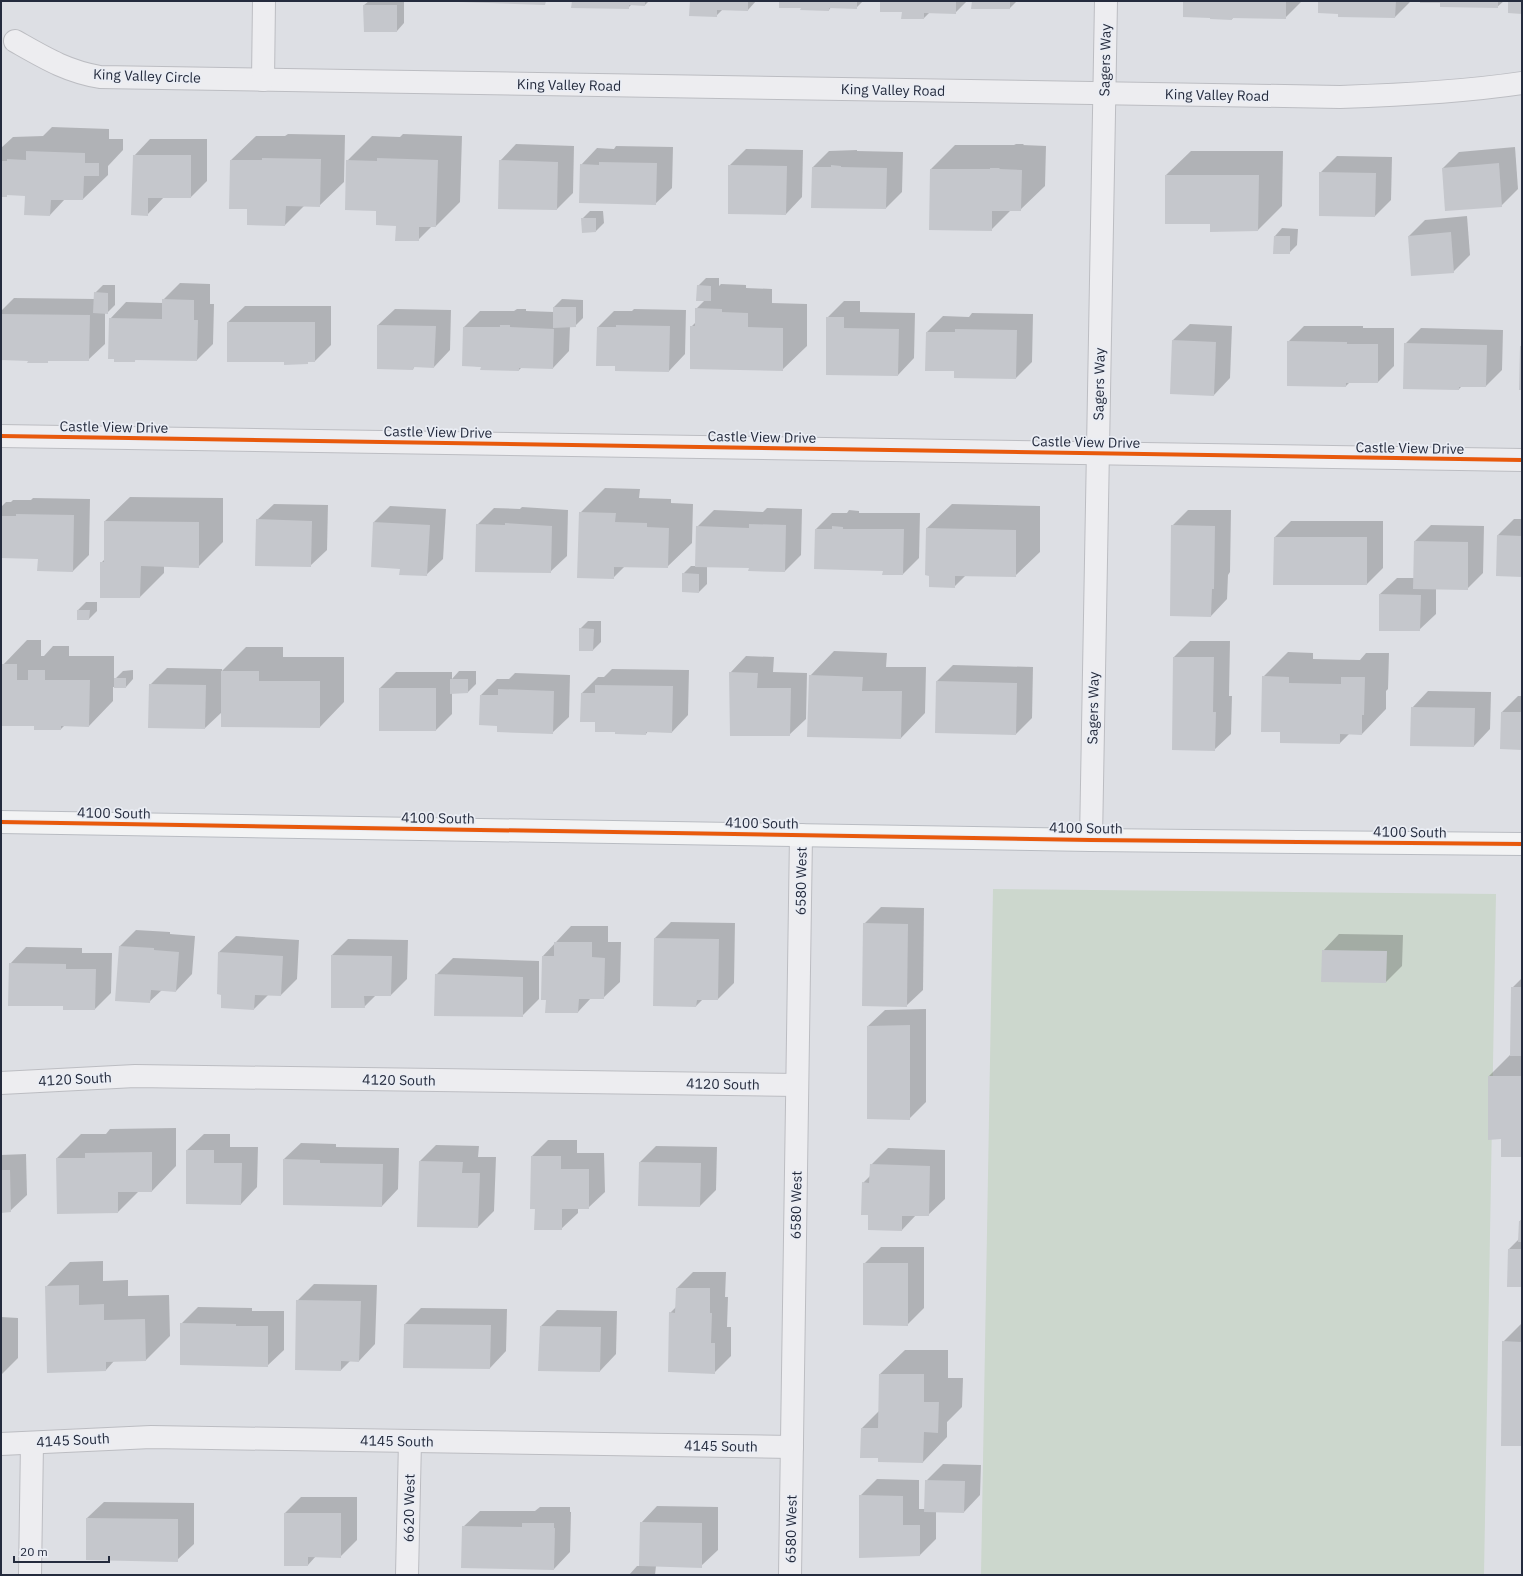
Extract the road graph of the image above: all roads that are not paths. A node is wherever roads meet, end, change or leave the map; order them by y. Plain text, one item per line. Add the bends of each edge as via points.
1 (264, 1) edge
2 (1106, 1) edge
3 (15, 41) dead end
4 (262, 80) junction
5 (1522, 83) edge
6 (1105, 93) junction
7 (1, 436) edge
8 (1098, 454) junction
9 (1522, 460) edge
10 (1, 822) edge
11 (801, 835) junction
12 (1091, 840) junction
13 (1522, 844) edge
14 (1, 1083) edge
15 (797, 1085) junction
16 (410, 1441) junction
17 (32, 1442) junction
18 (1, 1444) edge
19 (792, 1447) junction
20 (30, 1575) edge
21 (407, 1575) edge
22 (790, 1575) edge

1 - 4 street
2 - 6 street, Sagers Way
3 - 4 street, King Valley Circle via 54,63 100,77
4 - 6 street, King Valley Road
5 - 6 street, King Valley Road via 1467,90 1362,96
6 - 8 street, Sagers Way
7 - 8 street, Castle View Drive
8 - 9 street, Castle View Drive
8 - 12 street, Sagers Way
10 - 11 main road, 4100 South
11 - 12 main road, 4100 South
11 - 15 street, 6580 West
12 - 13 main road, 4100 South
14 - 15 street, 4120 South via 135,1076
15 - 19 street, 6580 West
16 - 17 street, 4145 South via 151,1437
16 - 19 street, 4145 South
16 - 21 street, 6620 West
17 - 18 street, 4145 South
17 - 20 street
19 - 22 street, 6580 West

